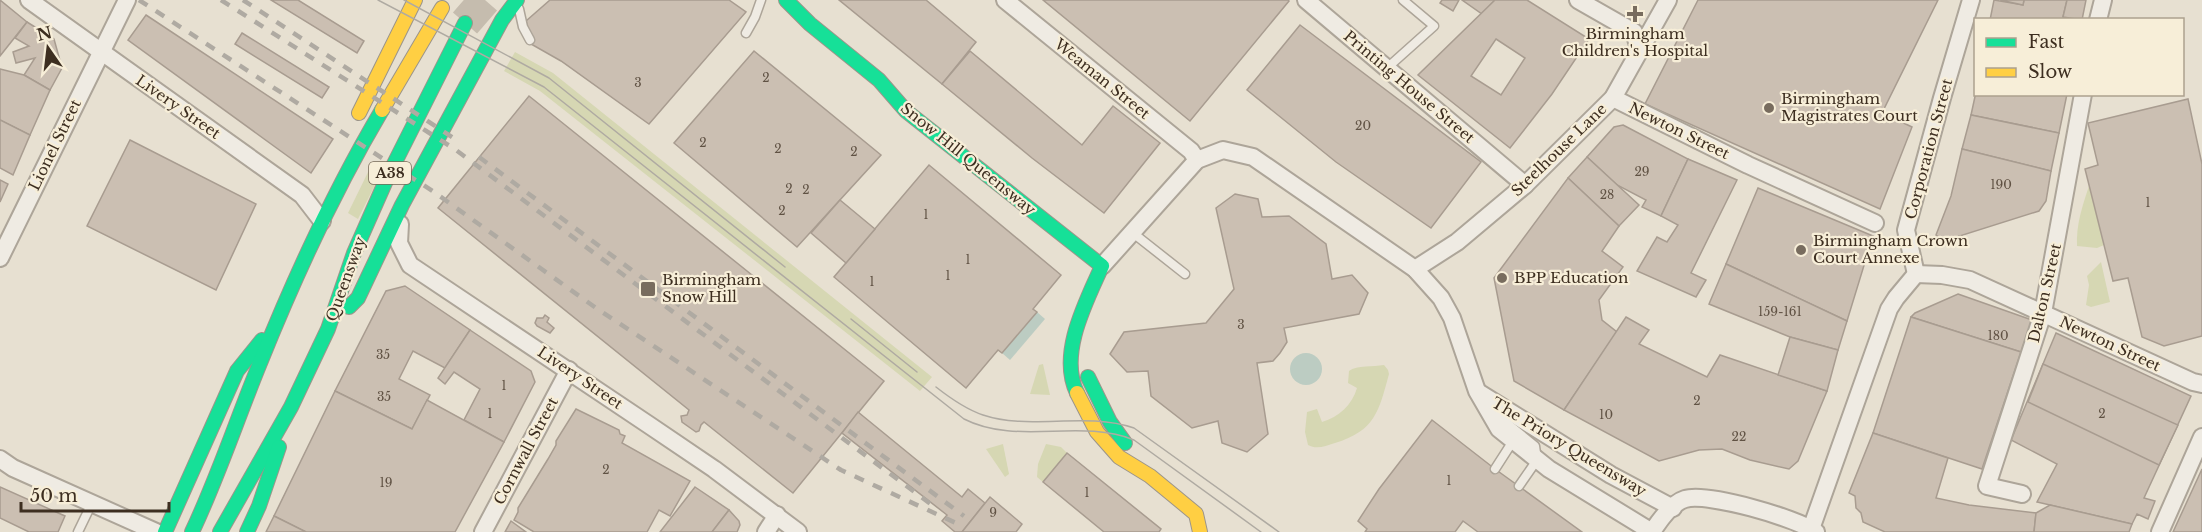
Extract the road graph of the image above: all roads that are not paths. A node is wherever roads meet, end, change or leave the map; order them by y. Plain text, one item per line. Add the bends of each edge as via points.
1 (29, 0) edge
2 (127, 0) edge
3 (415, 0) edge
4 (517, 0) edge
5 (761, 0) edge
6 (786, 0) edge
7 (1005, 0) edge
8 (1306, 0) edge
9 (1403, 0) edge
10 (1578, 0) edge
11 (1668, 0) edge
12 (1971, 0) edge
13 (2103, 0) edge
14 (442, 8) dead end
15 (2098, 18) edge
16 (465, 23) tunnel mouth
17 (746, 33) dead end
18 (530, 40) dead end
19 (1639, 49) junction
20 (101, 52) junction
21 (1387, 68) junction
22 (2083, 96) edge
23 (1613, 98) junction
24 (352, 125) dead end
25 (339, 157) dead end
26 (1197, 160) junction
27 (1545, 166) junction
28 (1512, 174) junction
29 (1525, 185) junction
30 (402, 205) junction
31 (322, 221) junction
32 (1875, 223) dead end
33 (1133, 233) junction
34 (0, 258) edge
35 (1102, 266) junction
36 (1415, 269) junction
37 (1185, 274) dead end
38 (1916, 274) junction
39 (2043, 313) junction
40 (275, 324) junction
41 (328, 329) junction
42 (569, 370) junction
43 (2202, 384) edge
44 (1476, 391) junction
45 (291, 407) junction
46 (1508, 424) junction
47 (2202, 437) edge
48 (1514, 441) junction
49 (0, 459) edge
50 (1537, 460) junction
51 (1495, 469) dead end
52 (1519, 486) dead end
53 (2022, 494) dead end
54 (92, 503) junction
55 (1673, 508) junction
56 (777, 515) junction
57 (1200, 529) edge
58 (1814, 530) edge
59 (78, 532) edge
60 (156, 532) edge
61 (165, 532) edge
62 (192, 532) edge
63 (220, 532) edge
64 (247, 532) edge
65 (483, 532) edge
66 (765, 532) edge
67 (798, 532) edge
68 (1652, 532) edge
69 (2160, 532) edge

1 - 20 street, Livery Street
2 - 20 street, Lionel Street
3 - 24 main road
4 - 18 lane
4 - 30 main road via 502,20
5 - 17 lane
6 - 35 main road, Snow Hill Queensway via 879,80 906,111
7 - 26 street, Weaman Street via 1191,151
8 - 21 street, Printing House Street
9 - 21 lane via 1434,26
10 - 19 street via 1634,32
11 - 19 street, Steelhouse Lane
12 - 38 street, Corporation Street via 1906,230
13 - 15 street
14 - 31 main road, A38
16 - 41 main road, Queensway / A38 via 388,176
19 - 23 street, Steelhouse Lane
20 - 31 street, Livery Street via 302,195
20 - 34 street, Lionel Street
21 - 28 street, Printing House Street
22 - 39 street, Dalton Street
23 - 27 street, Steelhouse Lane
23 - 32 street, Newton Street
25 - 31 main road
26 - 33 street
26 - 36 street via 1223,150 1253,157
27 - 28 street
27 - 29 street, Steelhouse Lane
28 - 29 street, Printing House Street
29 - 36 street, Steelhouse Lane via 1457,242
30 - 41 main road via 358,298
30 - 42 street, Livery Street via 399,243 410,265
31 - 40 main road, A38
33 - 35 street
33 - 37 lane
35 - 57 main road via 1074,330 1071,373 1075,389 1089,419 1119,457 1150,476 1196,514
36 - 44 street via 1441,298 1452,318
38 - 39 street, Newton Street via 1970,280
38 - 58 street via 1890,309
39 - 43 street, Newton Street
39 - 53 street, Dalton Street via 1987,486
40 - 61 main road via 237,372
40 - 62 main road, A38
41 - 45 main road, Queensway / A38
42 - 56 street, Livery Street
42 - 65 street, Cornwall Street
44 - 46 lane
44 - 48 street, The Priory Queensway via 1499,429
44 - 55 street, The Priory Queensway via 1611,475
45 - 63 main road, Queensway / A38
45 - 64 main road
46 - 48 lane
46 - 50 lane via 1535,446
47 - 69 street
48 - 50 street, The Priory Queensway
48 - 51 lane
49 - 54 street
50 - 52 lane
50 - 68 street, The Priory Queensway
54 - 59 lane
54 - 60 street
55 - 58 street via 1683,500 1713,499
55 - 68 street
56 - 66 street
56 - 67 street, Livery Street

